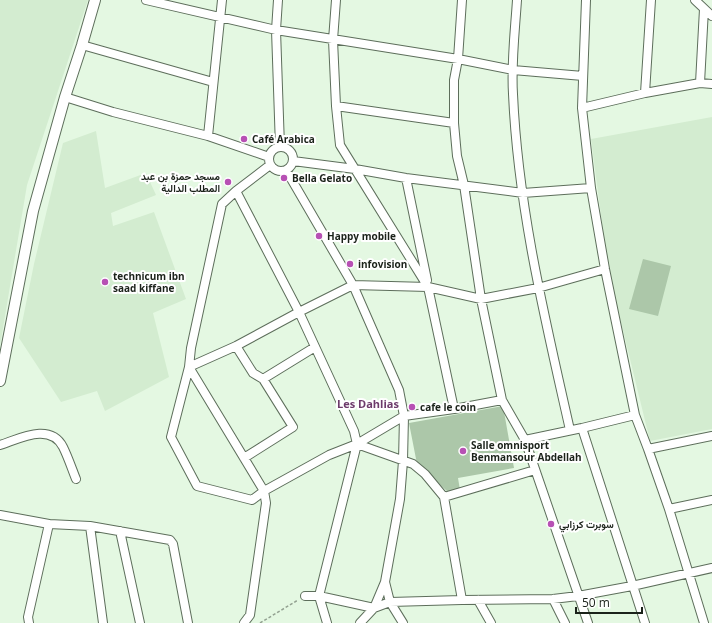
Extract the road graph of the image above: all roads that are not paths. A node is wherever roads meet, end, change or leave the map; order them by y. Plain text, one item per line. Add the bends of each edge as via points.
1 (95, 0) edge
2 (146, 0) edge
3 (222, 0) edge
4 (278, 0) edge
5 (336, 0) edge
6 (462, 0) edge
7 (517, 0) edge
8 (586, 0) edge
9 (651, 0) edge
10 (694, 0) edge
11 (704, 9) junction
12 (712, 16) edge
13 (221, 18) junction
14 (276, 30) junction
15 (333, 40) junction
16 (82, 45) junction
17 (458, 59) junction
18 (513, 70) junction
19 (583, 76) junction
20 (213, 82) junction
21 (700, 83) junction
22 (712, 84) edge
23 (644, 93) junction
24 (65, 97) junction
25 (336, 106) junction
26 (582, 108) junction
27 (454, 123) junction
28 (208, 136) junction
29 (280, 147) junction
30 (269, 161) junction
31 (293, 161) junction
32 (355, 169) junction
33 (286, 170) junction
34 (406, 178) junction
35 (464, 185) junction
36 (592, 188) junction
37 (236, 191) junction
38 (523, 192) junction
39 (605, 269) junction
40 (353, 285) junction
41 (428, 287) junction
42 (538, 288) junction
43 (481, 299) junction
44 (298, 312) junction
45 (236, 346) junction
46 (315, 347) junction
47 (189, 367) junction
48 (263, 379) junction
49 (0, 381) edge
50 (502, 400) junction
51 (454, 410) junction
52 (635, 415) junction
53 (404, 416) junction
54 (582, 428) junction
55 (570, 430) junction
56 (712, 436) edge
57 (525, 440) junction
58 (357, 444) junction
59 (0, 445) edge
60 (648, 449) junction
61 (244, 458) junction
62 (403, 461) junction
63 (535, 470) junction
64 (76, 479) dead end
65 (264, 491) junction
66 (444, 497) junction
67 (712, 500) edge
68 (669, 509) junction
69 (0, 515) edge
70 (48, 524) junction
71 (90, 526) junction
72 (120, 531) junction
73 (712, 568) edge
74 (688, 573) junction
75 (385, 582) junction
76 (632, 586) junction
77 (304, 596) road end
78 (319, 596) junction
79 (578, 596) junction
80 (553, 599) junction
81 (462, 600) junction
82 (478, 600) junction
83 (390, 602) junction
84 (374, 608) junction
85 (29, 623) edge
86 (103, 623) edge
87 (140, 623) edge
88 (188, 623) edge
89 (244, 623) edge
90 (327, 623) edge
91 (360, 623) edge
92 (403, 623) edge
93 (490, 623) edge
94 (565, 623) edge
95 (588, 623) edge
96 (645, 623) edge
97 (704, 623) edge

1 - 16 street
2 - 13 street
3 - 13 street
4 - 14 street
5 - 15 street
6 - 17 street
7 - 18 street
8 - 19 street
9 - 23 street
10 - 11 street
11 - 12 street
11 - 21 street
13 - 14 street
13 - 20 street
14 - 15 street
14 - 29 street
15 - 17 street
15 - 25 street
16 - 20 street
16 - 24 street
17 - 18 street
17 - 27 street via 454,80
18 - 19 street
18 - 38 street via 512,92 517,155
19 - 26 street
20 - 28 street
21 - 22 street
21 - 23 street
23 - 26 street
24 - 28 street
24 - 49 street via 33,211
25 - 27 street
25 - 32 street via 340,146
26 - 36 street
27 - 35 street via 457,156
28 - 30 street
29 - 30 street via 273,150
29 - 31 street via 290,151
30 - 33 street via 276,170
30 - 37 street
31 - 32 street
31 - 33 street
32 - 34 street
32 - 41 street
33 - 40 street
34 - 35 street
34 - 41 street
35 - 38 street
35 - 43 street
36 - 38 street
36 - 39 street
37 - 44 street
37 - 47 street via 222,204
38 - 42 street
39 - 42 street
39 - 52 street
40 - 41 street
40 - 44 street
40 - 53 street via 398,390
41 - 43 street
41 - 51 street
42 - 43 street
42 - 55 street
43 - 50 street
44 - 45 street
44 - 46 street
45 - 47 street
45 - 48 street via 253,373
46 - 48 street
46 - 58 street via 354,431
47 - 61 street
47 - 65 street via 171,437 197,486 252,500
48 - 61 street via 293,427
50 - 51 street
50 - 57 street
51 - 53 street
52 - 54 street
52 - 60 street
53 - 58 street
53 - 62 street
54 - 55 street
54 - 76 street
55 - 57 street
56 - 60 street
57 - 63 street
58 - 62 street
58 - 65 street via 329,455
58 - 78 street
59 - 64 street via 38,433 52,436 63,446
60 - 68 street
61 - 65 street
62 - 66 street via 413,464 425,474
62 - 75 street via 400,499
63 - 66 street
63 - 79 street
65 - 89 street via 266,503 250,615
66 - 81 street
67 - 68 street
68 - 74 street
69 - 70 street
70 - 71 street
70 - 85 street via 28,617
71 - 72 street
71 - 86 street
72 - 87 street
72 - 88 street via 170,540 173,544
73 - 74 street
74 - 76 street
74 - 97 street
75 - 83 street
75 - 84 street
76 - 79 street
76 - 96 street
77 - 78 street
78 - 84 street
78 - 90 street
79 - 80 street
79 - 95 street
80 - 82 street
80 - 94 street
81 - 82 street
81 - 83 street
82 - 93 street
83 - 84 street
83 - 92 street
84 - 91 street

